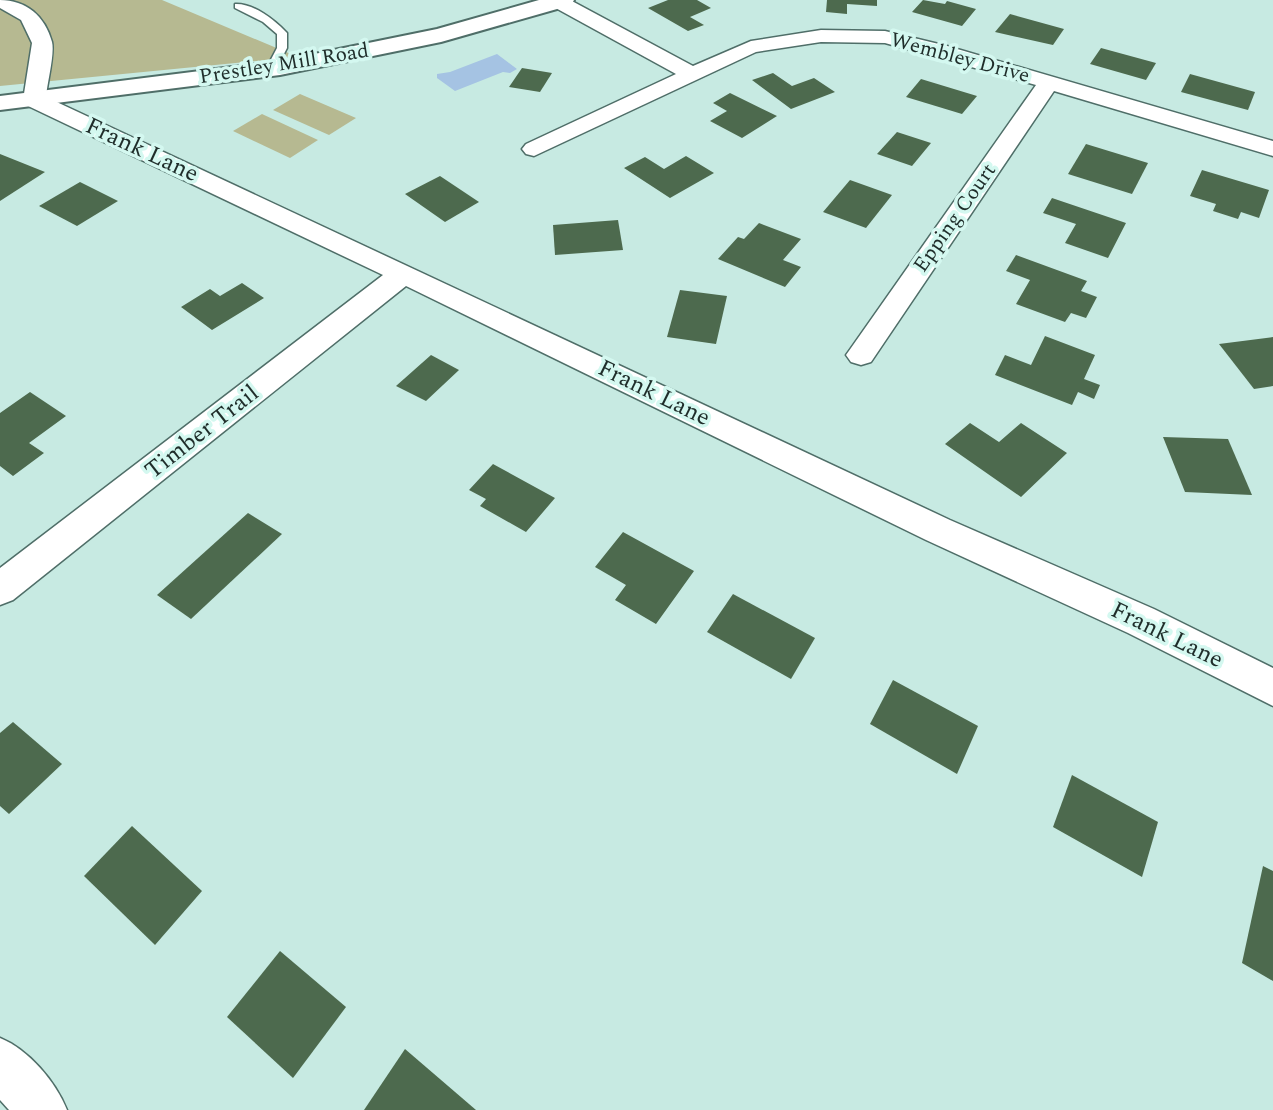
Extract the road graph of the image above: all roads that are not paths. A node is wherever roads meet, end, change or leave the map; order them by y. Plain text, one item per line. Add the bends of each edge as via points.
1 (0, 0) edge
2 (561, 1) edge
3 (238, 6) dead end
4 (271, 69) junction
5 (692, 74) junction
6 (1049, 82) junction
7 (34, 100) junction
8 (0, 103) edge
9 (534, 149) dead end
10 (1273, 149) edge
11 (403, 274) junction
12 (861, 355) dead end
13 (0, 589) edge
14 (1273, 688) edge
15 (0, 1063) edge
16 (42, 1110) edge

1 - 7 street via 29,16 41,43
2 - 4 street, Prestley Mill Road via 441,35
2 - 5 street
3 - 4 lane via 282,33 282,48
4 - 7 street, Prestley Mill Road
5 - 6 street, Wembley Drive via 751,47 821,36 885,37
5 - 9 street, Wembley Drive
6 - 10 street, Wembley Drive
6 - 12 street, Epping Court
7 - 8 street, Prestley Mill Road
7 - 11 street, Frank Lane
11 - 13 street, Timber Trail
11 - 14 street, Frank Lane via 938,530 1141,621
15 - 16 street

